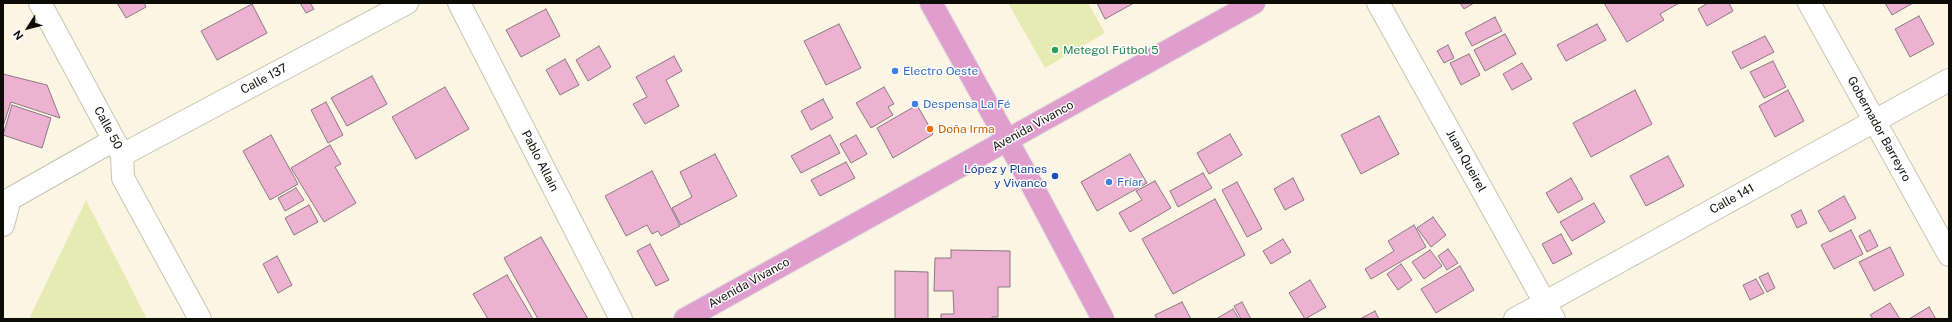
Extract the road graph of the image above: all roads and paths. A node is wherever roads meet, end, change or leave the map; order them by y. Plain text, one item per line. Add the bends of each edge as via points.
1 (40, 3) edge
2 (406, 3) edge
3 (459, 3) edge
4 (931, 3) edge
5 (1254, 3) edge
6 (1378, 3) edge
7 (1809, 3) edge
8 (1949, 80) edge
9 (1875, 121) junction
10 (1007, 140) junction
11 (118, 148) junction
12 (6, 198) edge
13 (3, 224) edge
14 (1949, 255) edge
15 (1550, 311) edge
16 (200, 319) edge
17 (621, 319) edge
18 (685, 319) edge
19 (1103, 319) edge
20 (1515, 319) edge

1 - 11 street, Calle 50
2 - 11 street, Calle 137
3 - 17 street, Pablo Allain
4 - 10 main road
5 - 10 main road, Avenida Vivanco
6 - 15 street, Juan Queirel
7 - 9 street, Gobernador Barreyro
8 - 9 street, Calle 141
9 - 14 street, Gobernador Barreyro
9 - 15 street, Calle 141
10 - 18 main road, Avenida Vivanco
10 - 19 main road
11 - 12 street, Calle 137
11 - 16 street, Calle 50 via 123,178
12 - 13 street
15 - 20 street, Calle 141

